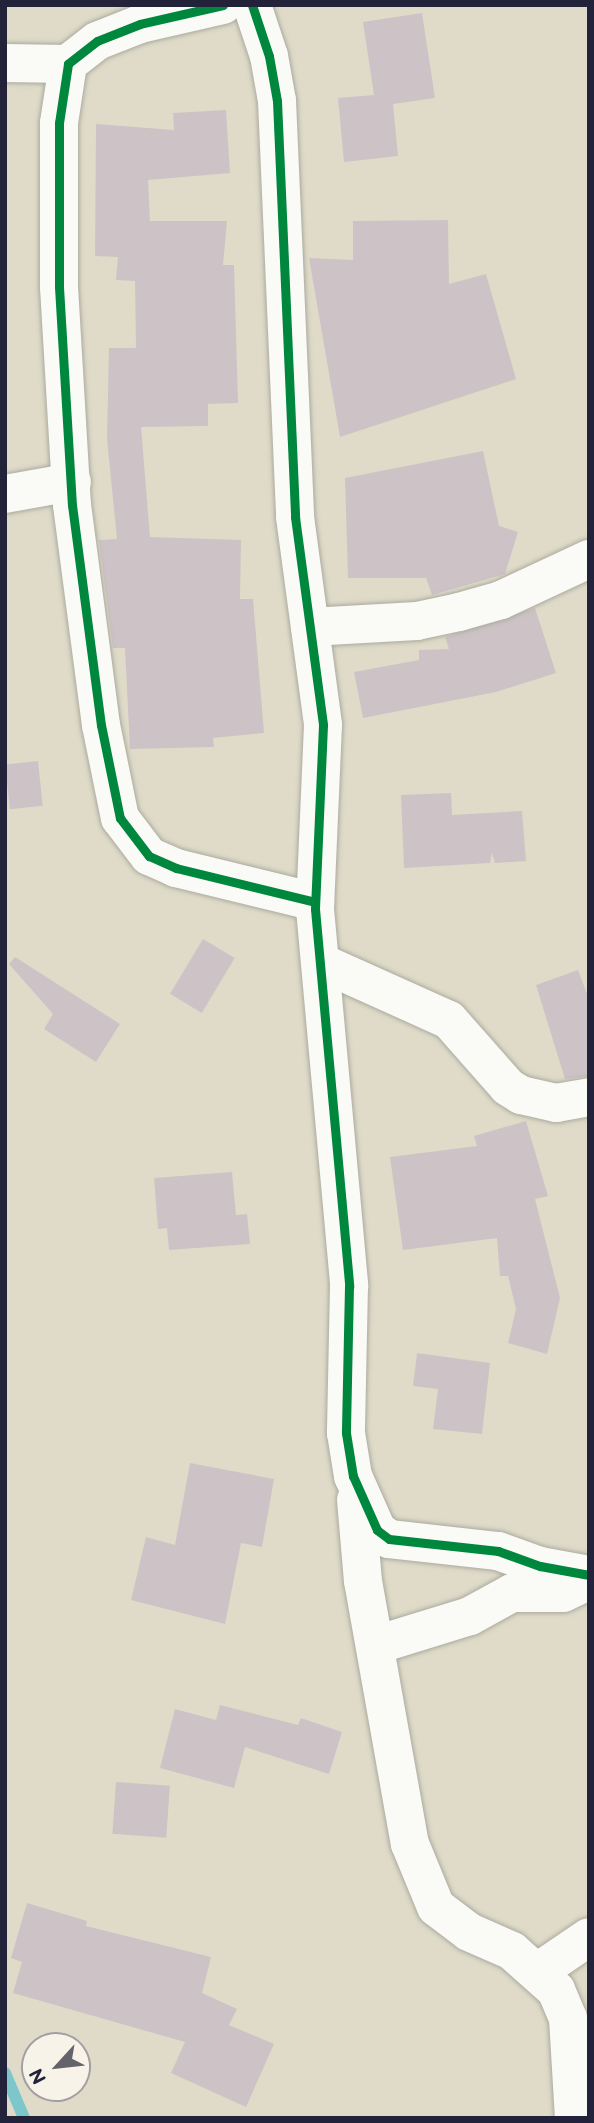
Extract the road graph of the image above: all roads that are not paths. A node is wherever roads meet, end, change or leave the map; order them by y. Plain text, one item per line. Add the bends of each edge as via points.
1 (223, 5) edge
2 (252, 5) edge
3 (5, 63) edge
4 (68, 64) junction
5 (72, 482) junction
6 (5, 494) edge
7 (589, 559) edge
8 (310, 627) junction
9 (315, 902) junction
10 (320, 962) junction
11 (589, 1097) edge
12 (354, 1476) junction
13 (589, 1575) edge
14 (376, 1644) junction
15 (589, 1937) edge
16 (539, 1971) junction
17 (574, 2118) edge

1 - 4 street via 140,24 97,41
2 - 8 street via 269,56 277,101 295,517
3 - 4 street
4 - 5 street via 59,123 59,286
5 - 6 street
5 - 9 street via 101,725 120,818 149,856 176,868
7 - 8 street via 501,600 459,612 417,621
8 - 9 street via 323,725
9 - 10 street
10 - 11 street via 449,1020 521,1096 556,1103
10 - 12 street via 349,1286 346,1433
12 - 13 street via 369,1517 389,1539 498,1551 540,1566
12 - 14 street via 363,1581
13 - 14 street via 563,1594 512,1593 470,1616
14 - 16 street via 410,1844 436,1907
15 - 16 street
16 - 17 street via 556,1990 568,2018

